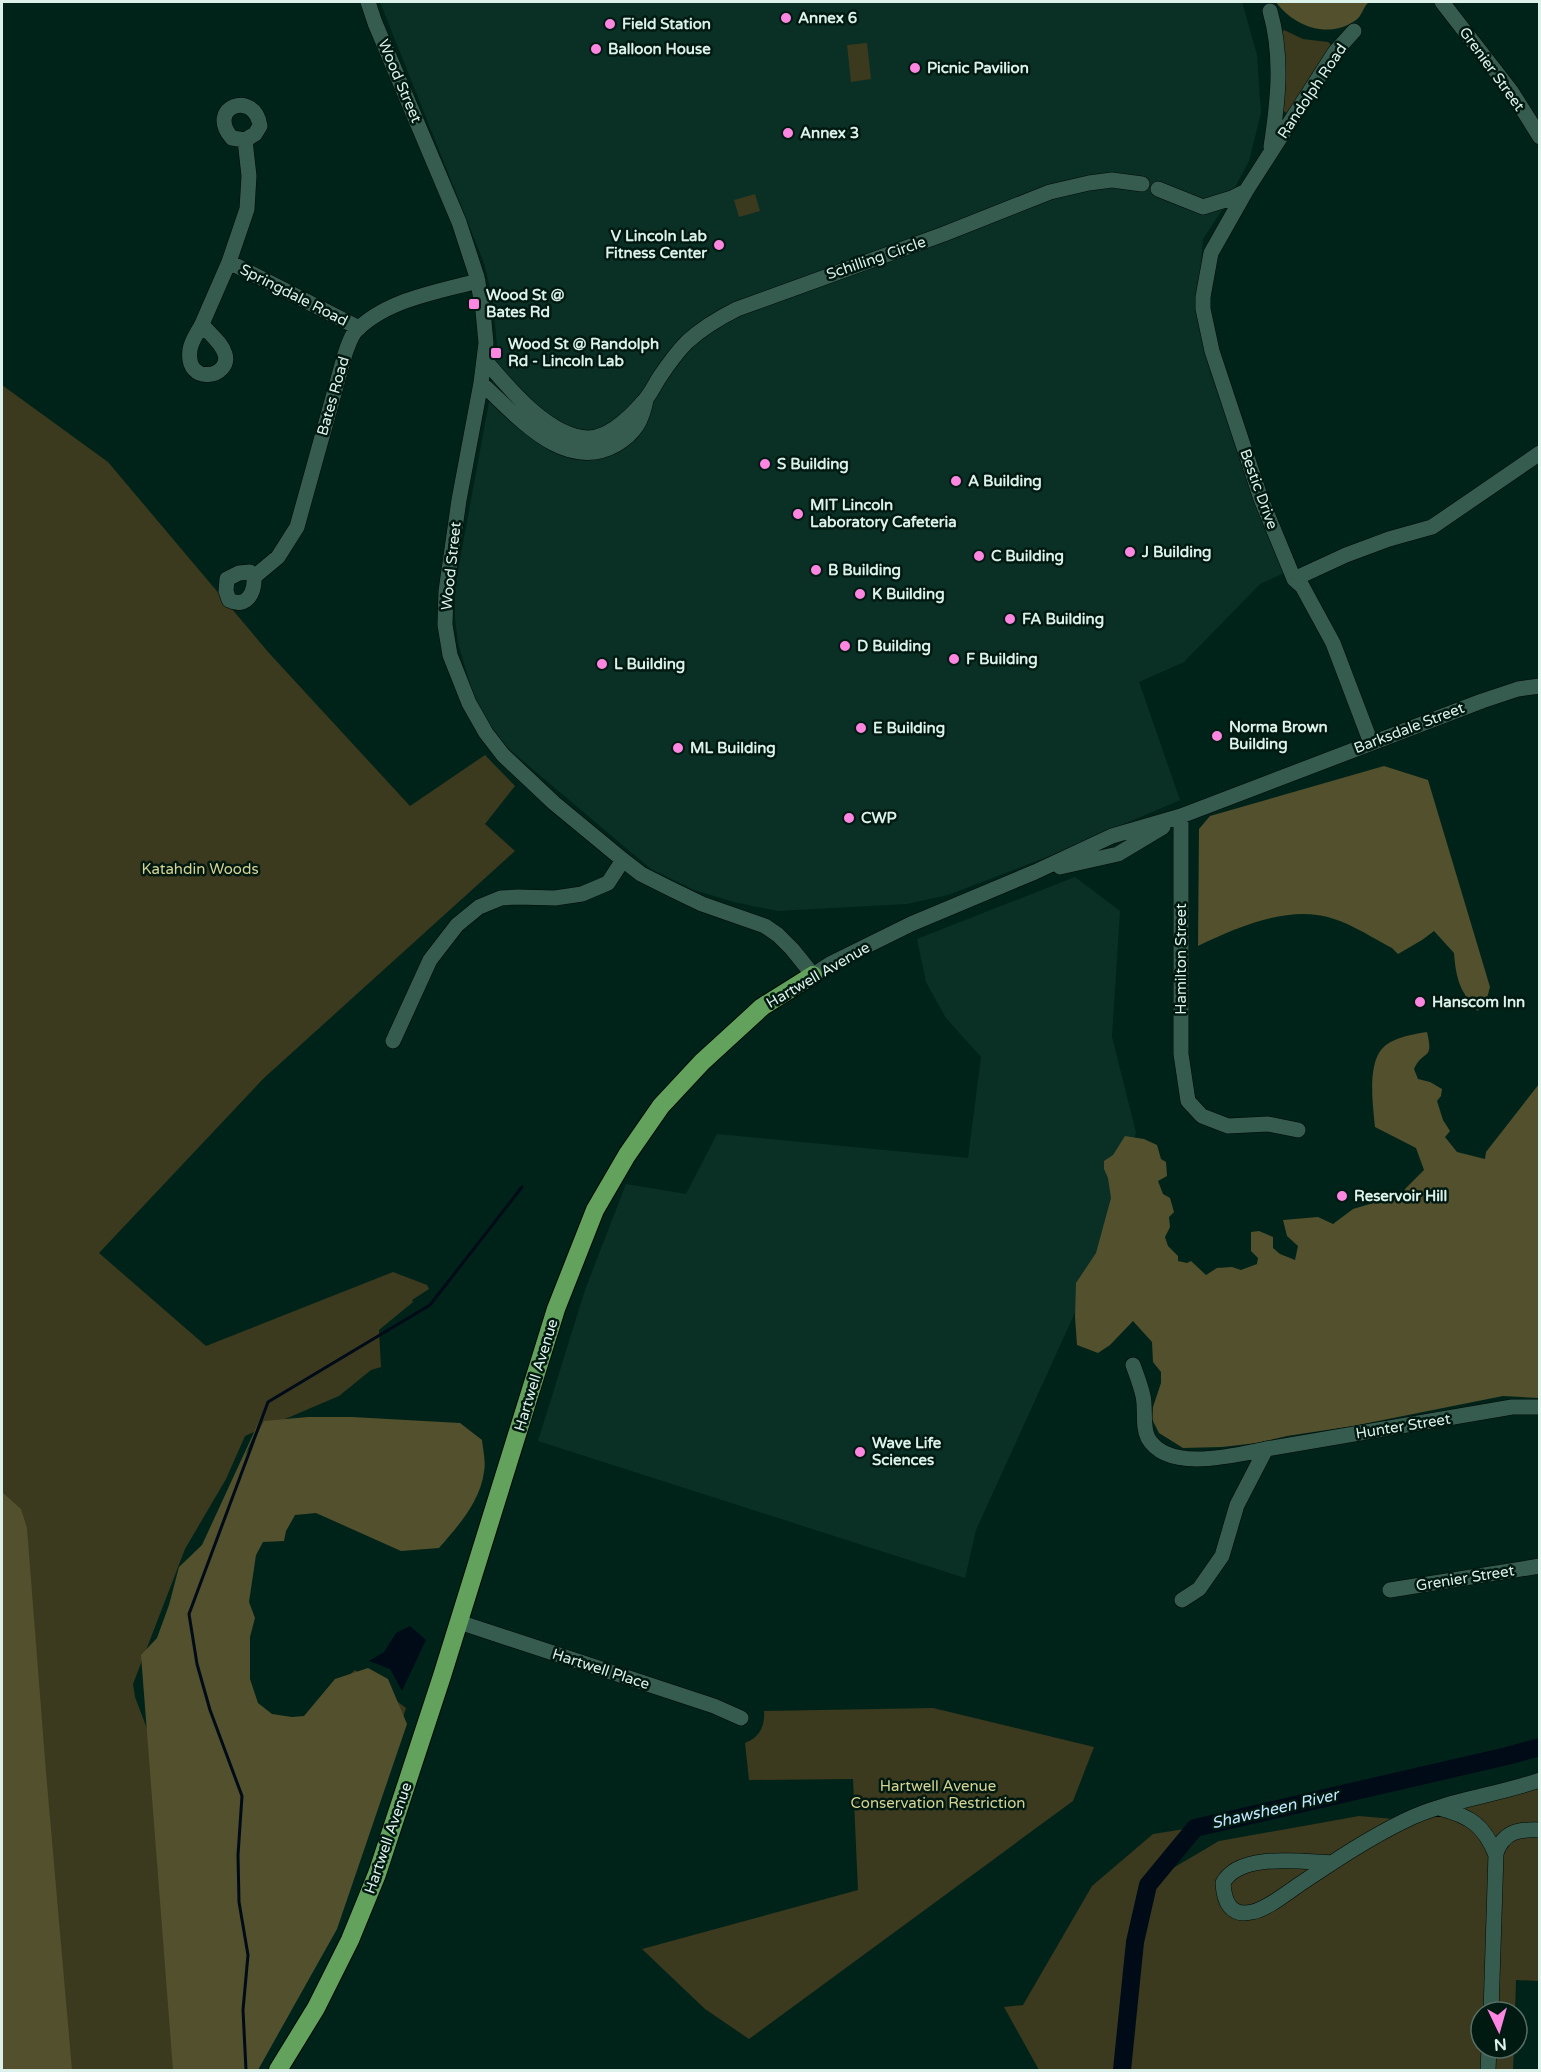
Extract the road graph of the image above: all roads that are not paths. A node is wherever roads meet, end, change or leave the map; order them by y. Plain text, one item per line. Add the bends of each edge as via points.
1 (368, 2) edge
2 (1443, 2) edge
3 (1270, 11) dead end
4 (1354, 31) dead end
5 (1539, 137) edge
6 (245, 140) dead end
7 (1271, 152) junction
8 (1142, 184) dead end
9 (1158, 189) dead end
10 (1246, 191) junction
11 (1203, 207) junction
12 (1227, 224) junction
13 (229, 262) junction
14 (478, 281) junction
15 (202, 324) dead end
16 (360, 328) junction
17 (484, 359) junction
18 (482, 383) junction
19 (646, 400) junction
20 (1539, 453) edge
21 (254, 577) dead end
22 (1294, 579) junction
23 (1539, 686) edge
24 (1371, 743) junction
25 (1181, 816) junction
26 (1112, 836) joint
27 (1118, 854) joint
28 (623, 860) junction
29 (1035, 872) junction
30 (813, 975) junction
31 (393, 1041) dead end
32 (1298, 1130) dead end
33 (1133, 1365) dead end
34 (1539, 1407) edge
35 (1266, 1449) junction
36 (1539, 1566) edge
37 (1390, 1590) dead end
38 (1182, 1600) dead end
39 (459, 1622) junction
40 (741, 1718) dead end
41 (1539, 1780) edge
42 (1439, 1808) junction
43 (1539, 1830) edge
44 (1496, 1855) junction
45 (1332, 1863) junction
46 (1491, 2000) edge
47 (278, 2070) edge

1 - 14 street, Wood Street via 459,222
2 - 5 street, Grenier Street via 1511,91
3 - 7 street, Randolph Road via 1279,64
4 - 7 street, Randolph Road via 1335,52
6 - 13 street, Springdale Road via 247,209
7 - 10 street, Randolph Road
8 - 19 street, Schilling Circle via 1112,180 1050,192 737,309 687,342
9 - 11 street
10 - 11 street
10 - 12 street, Randolph Road
11 - 12 street
12 - 22 street, Bestic Drive via 1211,253 1203,309 1212,351 1254,480
13 - 15 street, Springdale Road
13 - 16 street, Springdale Road
14 - 16 street, Bates Road via 379,312
14 - 17 street, Wood Street via 486,343
16 - 21 street, Bates Road via 352,335 345,354 297,527 278,557
17 - 18 street, Wood Street
17 - 19 street, Schilling Circle via 538,414 572,435 590,438 607,432
18 - 19 street, Schilling Circle via 536,434 557,447 576,452 604,449 627,438 639,425
18 - 28 street, Wood Street via 449,560 445,625 450,655 469,703 503,755
20 - 22 street via 1432,527 1346,555
22 - 24 street, Bestic Drive via 1302,586 1333,642
23 - 24 street, Barksdale Street via 1482,700
24 - 25 street, Barksdale Street
25 - 26 street, Barksdale Street
25 - 27 street, Barksdale Street
25 - 32 street, Hamilton Street via 1181,1054 1188,1101 1202,1116 1228,1126 1268,1124
26 - 29 street, Hartwell Avenue
27 - 29 street, Hartwell Avenue
28 - 30 street, Wood Street via 641,874 702,904 765,926 785,942
28 - 31 street via 608,883 582,894 501,898 479,907 457,925 430,960
29 - 30 street, Hartwell Avenue via 911,924
30 - 39 main road, Hartwell Avenue via 762,1007 686,1080 634,1145 595,1210 556,1310
33 - 35 street, Hunter Street via 1144,1398 1148,1437 1162,1452 1190,1460
34 - 35 street, Hunter Street via 1512,1407
35 - 38 street via 1237,1505 1222,1556 1199,1589
36 - 37 street, Grenier Street
39 - 40 street, Hartwell Place
39 - 47 main road, Hartwell Avenue via 372,1885 316,2008
41 - 42 street
42 - 44 street via 1475,1823
42 - 45 street via 1406,1820
43 - 44 street via 1511,1833 1499,1845
44 - 46 street
45 - 45 street via 1241,1866 1223,1882 1226,1903 1243,1913 1260,1910

